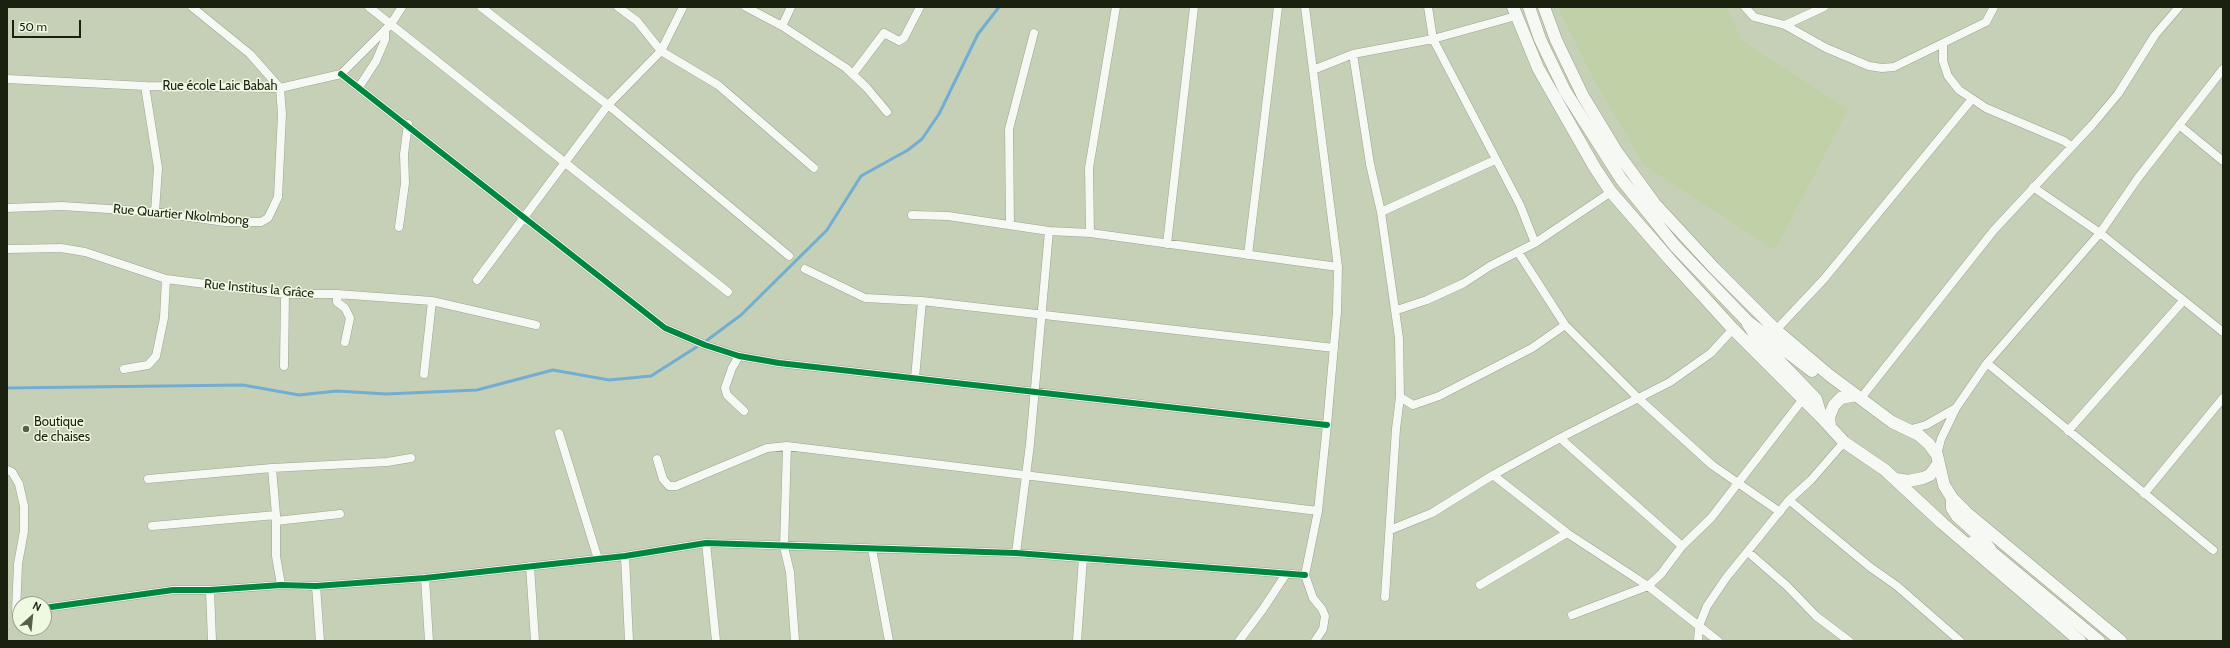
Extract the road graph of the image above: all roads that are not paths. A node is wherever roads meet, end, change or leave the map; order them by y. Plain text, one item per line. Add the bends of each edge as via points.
1 (192, 7) edge
2 (369, 7) edge
3 (402, 7) edge
4 (481, 7) edge
5 (618, 7) edge
6 (684, 7) edge
7 (746, 7) edge
8 (791, 7) edge
9 (920, 7) edge
10 (1116, 7) edge
11 (1194, 7) edge
12 (1278, 7) edge
13 (1305, 7) edge
14 (1428, 7) edge
15 (1528, 7) edge
16 (1544, 7) edge
17 (1745, 7) edge
18 (1824, 7) edge
19 (1994, 7) edge
20 (2179, 7) edge
21 (1515, 11) edge
22 (1785, 25) junction
23 (782, 26) junction
24 (388, 27) junction
25 (1034, 33) dead end
26 (1433, 39) junction
27 (1943, 45) junction
28 (661, 51) junction
29 (1353, 54) junction
30 (2223, 68) edge
31 (1313, 70) junction
32 (341, 74) junction
33 (853, 74) junction
34 (7, 79) edge
35 (145, 86) junction
36 (359, 87) junction
37 (280, 88) junction
38 (1972, 99) junction
39 (608, 106) junction
40 (887, 112) dead end
41 (408, 124) junction
42 (2179, 125) junction
43 (2071, 146) junction
44 (1495, 160) junction
45 (2223, 161) edge
46 (566, 162) junction
47 (814, 168) dead end
48 (2033, 187) junction
49 (1611, 192) junction
50 (7, 208) edge
51 (155, 212) junction
52 (1381, 212) junction
53 (912, 215) dead end
54 (524, 218) junction
55 (1010, 225) junction
56 (399, 227) dead end
57 (1049, 231) junction
58 (1090, 233) junction
59 (2100, 233) junction
60 (1535, 242) junction
61 (1167, 244) junction
62 (7, 249) edge
63 (1518, 252) junction
64 (1248, 255) junction
65 (789, 256) dead end
66 (1338, 267) junction
67 (805, 269) dead end
68 (166, 279) junction
69 (477, 280) dead end
70 (728, 292) dead end
71 (285, 294) junction
72 (337, 294) junction
73 (432, 301) junction
74 (922, 301) junction
75 (2183, 301) junction
76 (1397, 310) junction
77 (1042, 315) junction
78 (1747, 321) junction
79 (536, 325) dead end
80 (1565, 325) junction
81 (1733, 329) junction
82 (1776, 330) junction
83 (2223, 332) edge
84 (345, 342) dead end
85 (1334, 348) junction
86 (739, 356) junction
87 (1987, 363) junction
88 (284, 366) dead end
89 (124, 369) dead end
90 (424, 374) dead end
91 (915, 378) junction
92 (1845, 387) junction
93 (1035, 392) junction
94 (1400, 397) junction
95 (1637, 397) junction
96 (1859, 397) junction
97 (2223, 398) edge
98 (1803, 399) junction
99 (1956, 408) junction
100 (744, 411) dead end
101 (1821, 417) junction
102 (1328, 425) junction
103 (1830, 426) junction
104 (1907, 430) junction
105 (2068, 430) junction
106 (559, 433) dead end
107 (1560, 438) junction
108 (1844, 442) junction
109 (787, 446) junction
110 (410, 458) dead end
111 (657, 459) dead end
112 (1937, 459) junction
113 (272, 468) junction
114 (7, 470) edge
115 (1026, 475) junction
116 (1493, 475) junction
117 (148, 479) dead end
118 (1896, 479) junction
119 (1737, 482) junction
120 (2144, 494) junction
121 (1952, 498) junction
122 (1789, 500) junction
123 (1318, 510) junction
124 (1928, 510) junction
125 (1780, 512) junction
126 (340, 514) dead end
127 (276, 518) junction
128 (152, 526) dead end
129 (1390, 530) junction
130 (1568, 533) junction
131 (706, 543) junction
132 (1682, 546) junction
133 (784, 547) junction
134 (872, 549) junction
135 (2213, 550) dead end
136 (1748, 552) junction
137 (1016, 553) junction
138 (1993, 553) junction
139 (625, 556) junction
140 (1083, 558) junction
141 (598, 559) junction
142 (530, 566) junction
143 (1286, 574) junction
144 (1305, 575) junction
145 (425, 578) junction
146 (281, 585) junction
147 (1480, 585) dead end
148 (316, 586) junction
149 (1648, 586) junction
150 (210, 590) junction
151 (18, 596) edge
152 (1385, 597) dead end
153 (52, 607) edge
154 (1572, 615) dead end
155 (1699, 626) junction
156 (1316, 640) edge
157 (212, 641) edge
158 (320, 641) edge
159 (429, 641) edge
160 (535, 641) edge
161 (629, 641) edge
162 (716, 641) edge
163 (795, 641) edge
164 (889, 641) edge
165 (1077, 641) edge
166 (1239, 641) edge
167 (1698, 641) edge
168 (1718, 641) edge
169 (1849, 641) edge
170 (1960, 641) edge
171 (2080, 641) edge
172 (2099, 641) edge
173 (2121, 641) edge

1 - 37 street via 250,54
2 - 24 street
3 - 24 street
4 - 39 street
5 - 28 street via 637,21
6 - 28 street
7 - 23 street
8 - 23 street
9 - 33 street via 904,38 899,40 884,33
10 - 58 street via 1089,168
11 - 61 street
12 - 64 street
13 - 31 street
14 - 26 street
15 - 78 main road via 1565,92 1621,179 1675,246
16 - 82 main road via 1556,40 1583,96 1655,204
17 - 22 street via 1754,17
18 - 22 street
19 - 27 street via 1986,22
20 - 43 street via 2155,35 2118,94
21 - 26 street
21 - 49 main road via 1538,68
22 - 27 street via 1826,48 1869,66 1882,68 1894,67
23 - 33 street
24 - 32 street
24 - 36 street via 376,61
24 - 46 street
25 - 55 street via 1009,130
26 - 29 street
26 - 44 street via 1465,96
27 - 38 street via 1943,61 1948,76 1959,90
28 - 39 street
28 - 47 street via 718,85
29 - 31 street
29 - 52 street via 1370,164
30 - 42 street
31 - 66 street
32 - 36 street
32 - 37 street, Rue école Laic Babah
33 - 40 street
34 - 35 street, Rue école Laic Babah
35 - 37 street, Rue école Laic Babah
35 - 51 street via 158,168
36 - 41 street
37 - 51 street, Rue Quartier Nkolmbong via 282,114 279,190 268,218 261,222 225,222
38 - 43 street
38 - 82 street via 1824,279
39 - 46 street
39 - 65 street
41 - 54 street
41 - 56 street via 404,154 405,183
42 - 45 street
42 - 59 street
43 - 48 street
44 - 52 street
44 - 60 street via 1520,205
46 - 54 street
46 - 70 street
48 - 59 street
48 - 96 street via 1994,230
49 - 60 street
49 - 81 main road
50 - 51 street, Rue Quartier Nkolmbong via 62,206
52 - 76 street
53 - 55 street via 948,216
54 - 69 street
54 - 86 street via 665,328
55 - 57 street
57 - 58 street
57 - 77 street
58 - 61 street
59 - 75 street
59 - 87 street
60 - 63 street
61 - 64 street
62 - 68 street, Rue Institus la Grâce via 61,248 85,252
63 - 76 street via 1464,283
63 - 80 street via 1545,298
64 - 66 street
66 - 85 street
67 - 74 street via 865,298
68 - 71 street, Rue Institus la Grâce
68 - 89 street via 164,318 156,356 148,365
71 - 72 street, Rue Institus la Grâce
71 - 88 street
72 - 73 street, Rue Institus la Grâce
72 - 84 street via 337,302 345,308 350,318
73 - 79 street, Rue Institus la Grâce
73 - 90 street
74 - 77 street
74 - 91 street
75 - 83 street
75 - 105 street
76 - 94 street
77 - 85 street
77 - 93 street
78 - 92 main road via 1819,377 1834,385
78 - 101 main road via 1757,338 1816,399
80 - 94 street via 1532,348 1439,396 1413,405
80 - 95 street
81 - 95 street via 1711,353 1690,369 1670,382
81 - 98 main road
82 - 92 main road
85 - 102 street
86 - 91 street
86 - 100 street via 725,388 727,395
87 - 99 street
87 - 105 street
91 - 93 street
92 - 96 main road
93 - 102 street
93 - 115 street
94 - 129 street
95 - 107 street
95 - 119 street via 1712,465
96 - 103 main road via 1841,398 1834,405 1829,417
96 - 104 main road
97 - 120 street
98 - 101 main road
98 - 119 street
99 - 104 street via 1926,425
99 - 112 street via 1941,439
101 - 103 main road
102 - 123 street
103 - 108 main road
104 - 112 main road via 1919,435
105 - 120 street
106 - 141 street
107 - 116 street
107 - 132 street
108 - 118 main road
108 - 122 street via 1811,480
109 - 111 street via 767,448 676,486 669,486 663,480
109 - 115 street
109 - 133 street
110 - 113 street via 387,462
112 - 118 main road via 1930,475 1908,481
112 - 121 main road via 1944,485
113 - 117 street
113 - 127 street
114 - 151 street via 12,472 19,484 24,506 24,531 18,564
115 - 123 street
115 - 137 street
116 - 129 street via 1432,512
116 - 130 street
118 - 124 main road
119 - 125 street
119 - 132 street via 1711,518
120 - 135 street
121 - 138 main road via 1952,508 1957,516
121 - 173 main road via 1967,514
122 - 125 street
122 - 170 street via 1870,568 1897,586
123 - 144 street
124 - 138 main road via 1938,514 1974,543
124 - 171 main road
125 - 136 street
126 - 127 street
127 - 128 street
127 - 146 street via 276,556
129 - 152 street
130 - 147 street
130 - 149 street
131 - 133 street
131 - 139 street
131 - 162 street
132 - 149 street via 1661,574
133 - 134 street
133 - 163 street via 790,572
134 - 137 street
134 - 164 street
136 - 155 street via 1707,606
136 - 169 street via 1816,616
137 - 140 street
138 - 172 main road
139 - 141 street
139 - 161 street
140 - 143 street
140 - 165 street
141 - 142 street
142 - 145 street
142 - 160 street
143 - 144 street
143 - 166 street
144 - 156 street via 1313,598 1325,616 1323,628
145 - 148 street
145 - 159 street
146 - 148 street
146 - 150 street
148 - 158 street
149 - 154 street
149 - 155 street
150 - 153 street via 173,590
150 - 157 street
155 - 167 street
155 - 168 street

